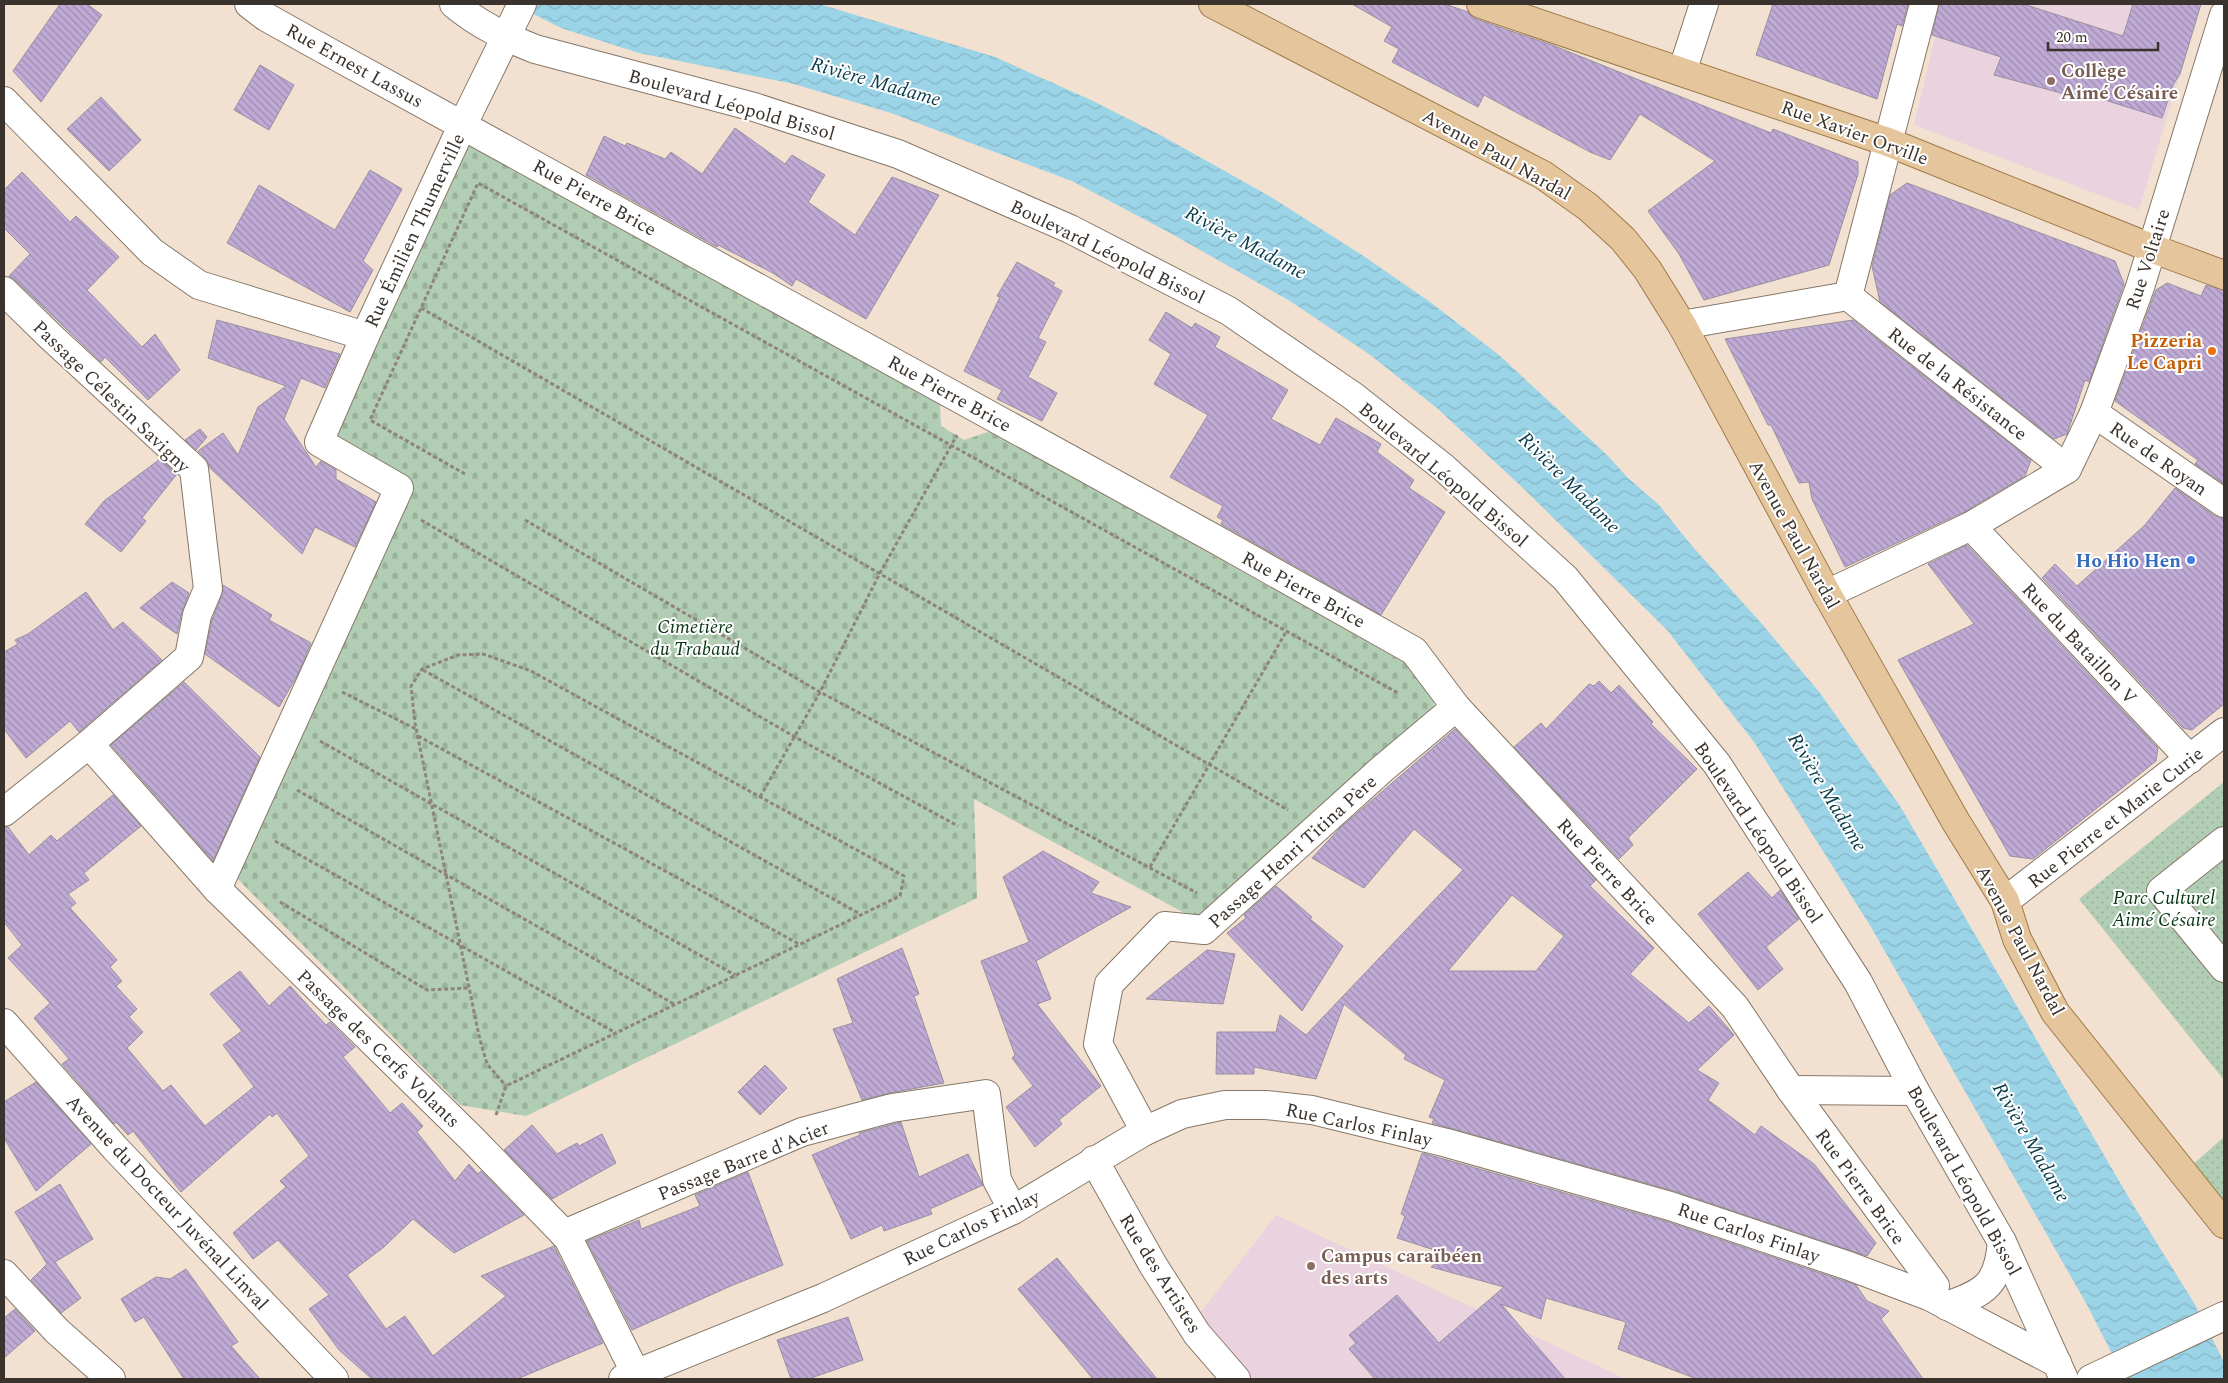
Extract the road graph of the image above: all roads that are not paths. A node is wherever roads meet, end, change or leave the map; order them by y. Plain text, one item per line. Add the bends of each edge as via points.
1 (249, 4) edge
2 (454, 4) edge
3 (1213, 4) edge
4 (1481, 4) edge
5 (1704, 4) edge
6 (1924, 4) edge
7 (2224, 15) edge
8 (515, 18) edge
9 (1682, 72) junction
10 (4, 101) edge
11 (462, 124) junction
12 (1888, 142) junction
13 (2151, 248) junction
14 (2224, 275) edge
15 (4, 291) edge
16 (1848, 296) junction
17 (1682, 325) junction
18 (365, 336) junction
19 (2094, 413) junction
20 (2067, 469) junction
21 (2224, 503) edge
22 (1971, 526) junction
23 (1827, 594) junction
24 (1456, 707) junction
25 (2224, 732) edge
26 (89, 744) junction
27 (2190, 759) junction
28 (4, 812) edge
29 (2224, 841) edge
30 (217, 889) junction
31 (2005, 901) junction
32 (2224, 968) edge
33 (4, 1023) edge
34 (1791, 1090) junction
35 (1915, 1091) junction
36 (1145, 1131) junction
37 (1094, 1160) junction
38 (1013, 1210) junction
39 (2224, 1224) edge
40 (564, 1234) junction
41 (2002, 1242) junction
42 (4, 1274) edge
43 (1939, 1302) junction
44 (2224, 1316) edge
45 (2060, 1371) edge
46 (629, 1377) edge
47 (2093, 1378) edge
48 (111, 1379) edge
49 (334, 1379) edge
50 (1236, 1379) edge

1 - 11 street, Rue Ernest Lassus via 274,22
2 - 8 street, Boulevard Léopold Bissol via 473,20
3 - 17 main road, Avenue Paul Nardal via 1543,175 1588,207 1623,239 1647,269
4 - 9 main road, Rue Xavier Orville
5 - 9 street
6 - 12 street
7 - 13 street, Rue Voltaire
8 - 11 street, Rue Émilien Thumerville
8 - 35 street, Boulevard Léopold Bissol via 535,48 754,107 898,154 1070,229 1229,311 1353,396 1444,468 1565,578 1710,756 1858,982
9 - 12 main road, Rue Xavier Orville
10 - 18 street, Rue Émilien Thumerville via 152,252 198,285
11 - 18 street, Rue Émilien Thumerville
11 - 24 street, Rue Pierre Brice via 1414,651
12 - 13 main road, Rue Xavier Orville
12 - 16 street
13 - 14 main road, Rue Xavier Orville
13 - 19 street, Rue Voltaire
15 - 26 street, Passage Célestin Savigny via 194,469 208,589 197,615 189,657
16 - 17 street
16 - 20 street, Rue de la Résistance
17 - 23 main road, Avenue Paul Nardal
18 - 30 street, Rue Émilien Thumerville via 319,442 399,488
19 - 20 street, Rue Voltaire
19 - 21 street, Rue de Royan
20 - 22 street
22 - 23 street
22 - 27 street, Rue du Bataillon V
23 - 31 main road, Avenue Paul Nardal via 1956,822
24 - 34 street, Rue Pierre Brice via 1735,1006
24 - 36 street, Passage Henri Titina Père via 1381,770 1204,930 1165,926 1109,984 1098,1044
25 - 27 street, Rue Pierre et Marie Curie
26 - 28 street, Passage Célestin Savigny
26 - 30 street, Passage des Cerfs Volants
27 - 31 street, Rue Pierre et Marie Curie
29 - 32 street via 2161,892
30 - 40 street, Passage des Cerfs Volants
31 - 39 main road, Avenue Paul Nardal via 2017,939 2055,1012
33 - 49 street, Avenue du Docteur Juvénal Linval via 115,1148
34 - 35 street
34 - 43 street, Rue Pierre Brice via 1935,1286
35 - 41 street, Boulevard Léopold Bissol
36 - 37 street, Rue Carlos Finlay
36 - 43 street, Rue Carlos Finlay via 1182,1114 1225,1105 1312,1110 1447,1143 1670,1206 1849,1266
37 - 38 street, Rue Carlos Finlay
37 - 50 street, Rue des Artistes via 1153,1265 1197,1334
38 - 40 street, Passage Barre d'Acier via 998,1180 986,1094 892,1108 802,1132
38 - 46 street, Rue Carlos Finlay via 823,1298
40 - 46 street, Passage des Cerfs Volants
41 - 43 street via 2000,1261 1991,1283 1974,1297
41 - 45 street, Boulevard Léopold Bissol
42 - 48 street via 57,1331
43 - 45 street, Rue Carlos Finlay
44 - 47 street

